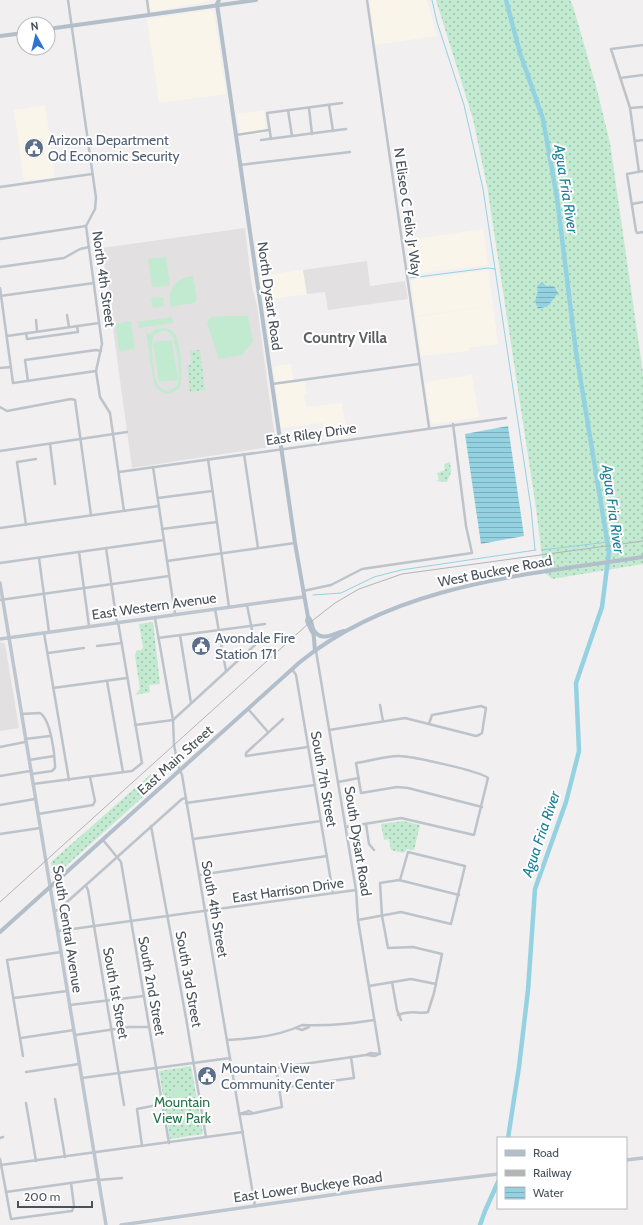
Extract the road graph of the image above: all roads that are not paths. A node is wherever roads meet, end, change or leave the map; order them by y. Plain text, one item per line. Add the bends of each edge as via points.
1 (68, 0) edge
2 (147, 0) edge
3 (214, 0) edge
4 (256, 0) edge
5 (367, 0) edge
6 (218, 2) edge
7 (149, 15) junction
8 (71, 26) junction
9 (56, 28) edge
10 (16, 34) edge
11 (0, 36) edge
12 (643, 45) edge
13 (643, 75) edge
14 (620, 78) junction
15 (342, 103) dead end
16 (329, 105) junction
17 (643, 106) edge
18 (308, 108) junction
19 (630, 108) junction
20 (288, 110) junction
21 (346, 129) dead end
22 (269, 130) junction
23 (333, 131) junction
24 (236, 134) junction
25 (312, 134) junction
26 (292, 136) junction
27 (271, 139) junction
28 (261, 140) dead end
29 (643, 140) edge
30 (635, 141) junction
31 (350, 152) dead end
32 (240, 165) junction
33 (643, 171) edge
34 (639, 172) junction
35 (92, 174) junction
36 (0, 187) edge
37 (643, 202) edge
38 (632, 204) junction
39 (86, 226) junction
40 (643, 232) edge
41 (0, 239) edge
42 (89, 247) junction
43 (0, 267) edge
44 (94, 283) junction
45 (0, 288) edge
46 (1, 296) edge
47 (68, 315) dead end
48 (36, 320) dead end
49 (99, 323) junction
50 (78, 326) junction
51 (69, 327) junction
52 (38, 331) junction
53 (26, 333) junction
54 (7, 336) junction
55 (101, 351) junction
56 (419, 364) junction
57 (11, 367) junction
58 (0, 368) edge
59 (96, 371) junction
60 (28, 381) junction
61 (272, 384) junction
62 (0, 407) edge
63 (506, 418) dead end
64 (453, 424) junction
65 (429, 427) junction
66 (127, 432) dead end
67 (113, 434) junction
68 (81, 439) junction
69 (50, 444) junction
70 (281, 449) junction
71 (0, 451) edge
72 (244, 454) junction
73 (36, 459) dead end
74 (208, 459) junction
75 (154, 467) junction
76 (118, 472) junction
77 (55, 484) dead end
78 (212, 491) junction
79 (158, 498) junction
80 (159, 506) junction
81 (124, 511) junction
82 (92, 515) junction
83 (217, 522) junction
84 (26, 525) junction
85 (0, 528) edge
86 (162, 529) junction
87 (164, 540) junction
88 (295, 543) junction
89 (106, 548) junction
90 (258, 548) junction
91 (79, 552) junction
92 (221, 553) junction
93 (643, 557) edge
94 (39, 558) junction
95 (167, 561) junction
96 (0, 564) edge
97 (169, 576) junction
98 (0, 583) edge
99 (111, 584) junction
100 (84, 588) junction
101 (302, 591) junction
102 (44, 594) junction
103 (303, 597) junction
104 (1, 600) edge
105 (247, 604) junction
106 (229, 607) junction
107 (215, 609) junction
108 (174, 614) junction
109 (155, 617) junction
110 (117, 623) junction
111 (265, 624) dead end
112 (252, 625) junction
113 (89, 626) junction
114 (218, 630) junction
115 (313, 630) junction
116 (349, 630) junction
117 (49, 632) junction
118 (44, 633) junction
119 (180, 635) junction
120 (8, 638) junction
121 (158, 638) junction
122 (0, 639) edge
123 (122, 643) junction
124 (97, 646) dead end
125 (84, 648) dead end
126 (315, 651) junction
127 (48, 653) junction
128 (292, 669) junction
129 (226, 672) junction
130 (127, 678) junction
131 (107, 681) junction
132 (54, 688) junction
133 (191, 702) junction
134 (380, 705) dead end
135 (248, 709) junction
136 (21, 714) junction
137 (283, 719) dead end
138 (173, 720) junction
139 (383, 720) junction
140 (428, 724) junction
141 (136, 725) junction
142 (329, 730) junction
143 (268, 732) junction
144 (50, 736) junction
145 (25, 741) junction
146 (0, 747) edge
147 (308, 747) junction
148 (54, 756) junction
149 (28, 760) junction
150 (180, 769) junction
151 (123, 772) junction
152 (31, 773) junction
153 (0, 776) edge
154 (90, 777) junction
155 (359, 778) junction
156 (69, 780) junction
157 (338, 782) junction
158 (33, 784) junction
159 (315, 784) junction
160 (186, 798) junction
161 (35, 799) junction
162 (186, 803) junction
163 (0, 805) edge
164 (482, 807) junction
165 (38, 814) junction
166 (321, 821) junction
167 (366, 824) junction
168 (152, 826) junction
169 (346, 827) junction
170 (40, 828) junction
171 (0, 834) edge
172 (102, 839) junction
173 (193, 839) junction
174 (374, 850) dead end
175 (118, 856) junction
176 (327, 856) junction
177 (199, 875) junction
178 (400, 880) junction
179 (86, 886) junction
180 (50, 887) junction
181 (356, 890) junction
182 (333, 893) junction
183 (459, 895) junction
184 (54, 912) junction
185 (205, 912) junction
186 (382, 916) junction
187 (168, 917) junction
188 (358, 920) junction
189 (131, 921) junction
190 (94, 926) junction
191 (57, 931) junction
192 (0, 932) edge
193 (61, 952) junction
194 (392, 982) junction
195 (436, 984) junction
196 (369, 986) junction
197 (67, 991) junction
198 (144, 996) junction
199 (14, 998) junction
200 (106, 1001) junction
201 (70, 1005) junction
202 (398, 1015) junction
203 (374, 1020) junction
204 (401, 1020) dead end
205 (309, 1026) junction
206 (149, 1027) junction
207 (296, 1028) junction
208 (74, 1030) junction
209 (112, 1030) junction
210 (75, 1035) junction
211 (20, 1038) junction
212 (227, 1040) junction
213 (23, 1056) dead end
214 (351, 1057) junction
215 (230, 1058) junction
216 (193, 1063) junction
217 (79, 1064) junction
218 (156, 1068) junction
219 (26, 1072) dead end
220 (119, 1074) junction
221 (82, 1078) junction
222 (279, 1088) junction
223 (55, 1099) dead end
224 (26, 1103) dead end
225 (162, 1104) junction
226 (124, 1105) dead end
227 (239, 1114) junction
228 (243, 1132) junction
229 (206, 1137) junction
230 (169, 1143) junction
231 (142, 1146) junction
232 (94, 1152) junction
233 (64, 1157) junction
234 (643, 1158) edge
235 (0, 1159) edge
236 (627, 1160) edge
237 (36, 1161) junction
238 (1, 1165) junction
239 (497, 1174) edge
240 (122, 1178) dead end
241 (99, 1180) junction
242 (71, 1183) junction
243 (6, 1192) junction
244 (255, 1206) junction
245 (106, 1225) edge
246 (121, 1225) edge

1 - 8 street, North 4th Street
2 - 7 street
3 - 6 main road
4 - 6 main road
5 - 56 street, N Eliseo C Felix Jr Way
6 - 7 main road
6 - 24 main road, North Dysart Road
7 - 8 main road
8 - 9 main road
8 - 35 street, North 4th Street
10 - 11 main road
12 - 14 street via 611,49
13 - 14 street
14 - 19 street
15 - 16 street
16 - 18 street
16 - 23 street
17 - 19 street
18 - 20 street
18 - 25 street
19 - 30 street
20 - 22 street via 267,113
20 - 26 street
21 - 23 street
22 - 24 street
22 - 27 street
23 - 25 street
24 - 32 main road, North Dysart Road
25 - 26 street
26 - 27 street
27 - 28 street
29 - 30 street
30 - 34 street
31 - 32 street
32 - 61 main road, North Dysart Road
33 - 34 street
34 - 38 street via 628,174
35 - 36 street
35 - 39 street, North 4th Street via 96,204
37 - 38 street
38 - 40 street via 637,233
39 - 41 street
39 - 42 street, North 4th Street
42 - 43 street via 64,258
42 - 44 street, North 4th Street
44 - 46 street
44 - 49 street, North 4th Street
45 - 46 street
46 - 54 street
47 - 51 street
48 - 52 street
49 - 50 street
49 - 55 street, North 4th Street
50 - 51 street
50 - 53 street via 78,332 27,339
51 - 52 street
52 - 53 street
53 - 54 street
54 - 57 street
55 - 59 street, North 4th Street
55 - 60 street via 26,360
56 - 61 street
56 - 65 street, N Eliseo C Felix Jr Way
57 - 58 street
57 - 60 street via 13,383
59 - 60 street
59 - 67 street, North 4th Street via 100,397 110,413
61 - 70 main road, North Dysart Road
62 - 68 street via 7,411 75,400
63 - 64 street, East Riley Drive
64 - 65 street, East Riley Drive
64 - 101 street via 472,554 362,569 327,586
65 - 70 street, East Riley Drive
66 - 67 street
67 - 68 street
67 - 76 street, North 4th Street
68 - 69 street
68 - 82 street
69 - 71 street
69 - 77 street
70 - 72 street, East Riley Drive
70 - 88 main road, North Dysart Road
72 - 74 street, East Riley Drive
72 - 90 street
73 - 84 street via 17,462
74 - 75 street, East Riley Drive
74 - 78 street
75 - 76 street, East Riley Drive
75 - 79 street
76 - 81 street, North 4th Street
78 - 79 street
78 - 83 street
79 - 80 street
80 - 81 street
80 - 86 street
81 - 82 street
82 - 84 street
83 - 86 street
83 - 92 street
84 - 85 street
86 - 87 street
87 - 89 street
87 - 95 street
88 - 90 street
88 - 101 main road, North Dysart Road
89 - 91 street
89 - 99 street
90 - 92 street
91 - 94 street
91 - 100 street
92 - 95 street
92 - 106 street
93 - 116 main road, West Buckeye Road via 482,582 447,590
94 - 96 street
94 - 102 street
95 - 97 street
97 - 99 street
97 - 108 street
98 - 104 main road, South Central Avenue
99 - 100 street
99 - 110 street
100 - 102 street
100 - 113 street
101 - 103 main road, South Dysart Road
102 - 104 street
102 - 117 street
103 - 105 main road, East Western Avenue
103 - 115 main road, South Dysart Road
104 - 120 main road, South Central Avenue
105 - 106 main road, East Western Avenue
105 - 112 street
106 - 107 main road, East Western Avenue
107 - 108 main road, East Western Avenue
107 - 114 street
108 - 109 main road, East Western Avenue
109 - 110 main road, East Western Avenue
109 - 121 street, South 4th Street
110 - 113 main road, East Western Avenue
110 - 123 street
111 - 112 street
112 - 114 street
112 - 129 street via 255,645
113 - 117 main road, East Western Avenue
114 - 119 street
114 - 129 street
115 - 116 main road via 325,638
115 - 126 main road, South Dysart Road
116 - 126 main road, West Buckeye Road
117 - 118 main road, East Western Avenue
118 - 120 main road, East Western Avenue
118 - 127 street
119 - 121 street
119 - 133 street
120 - 122 main road, East Western Avenue
120 - 136 main road, South Central Avenue
121 - 138 street, South 4th Street
123 - 124 street
123 - 130 street
125 - 127 street
126 - 128 main road, East Main Street
126 - 142 street, South Dysart Road
127 - 132 street
128 - 135 main road, East Main Street
128 - 147 street, South 7th Street via 296,675
129 - 133 street
130 - 131 street
130 - 141 street
131 - 132 street
131 - 151 street
132 - 156 street
133 - 138 street
134 - 139 street
135 - 143 street
135 - 150 main road, East Main Street
136 - 144 street via 42,714 48,723
136 - 145 main road, South Central Avenue
137 - 143 street
138 - 141 street
138 - 150 street, South 4th Street via 174,745
139 - 140 street via 405,718
139 - 142 street
140 - 140 street via 432,715 481,706 486,708 482,733 479,735
141 - 151 street via 142,763 132,771
142 - 157 street, South Dysart Road
143 - 147 street via 246,753 246,756
144 - 145 street
144 - 148 street
145 - 146 street
145 - 149 main road, South Central Avenue
147 - 159 street, South 7th Street
148 - 149 street
148 - 152 street via 54,770
149 - 152 main road, South Central Avenue
150 - 160 street, South 4th Street
150 - 172 main road, East Main Street
151 - 154 street
152 - 153 street
152 - 158 main road, South Central Avenue
154 - 156 street
154 - 165 street via 95,804
155 - 157 street
155 - 164 street via 361,793 397,787 408,788
155 - 164 street via 356,763 408,756 488,778
156 - 158 street
157 - 169 street, South Dysart Road
158 - 161 main road, South Central Avenue
159 - 162 street
159 - 166 street, South 7th Street
160 - 162 street, South 4th Street
160 - 168 street
161 - 163 street
161 - 165 main road, South Central Avenue
162 - 173 street, South 4th Street
164 - 167 street via 474,835 401,818
165 - 170 main road, South Central Avenue
166 - 173 street
166 - 176 street, South 7th Street
167 - 169 street
167 - 174 street via 369,844
168 - 175 street
168 - 187 street, South 3rd Street
169 - 181 street, South Dysart Road
170 - 171 street
170 - 180 main road, South Central Avenue
172 - 175 street, South 2nd Street
172 - 180 main road, East Main Street
173 - 177 street, South 4th Street
175 - 179 street
175 - 189 street, South 2nd Street via 122,865
176 - 177 street
176 - 182 street, South 7th Street
177 - 185 street, South 4th Street
178 - 183 street
178 - 183 street via 408,852 411,852 465,866
178 - 186 street via 380,883
179 - 184 street
179 - 190 street, South 1st Street
180 - 184 main road, South Central Avenue
180 - 192 main road, East Main Street
181 - 182 street, East Harrison Drive
181 - 188 street, South Dysart Road
182 - 185 street, East Harrison Drive
183 - 186 street via 451,924 401,912
184 - 191 main road, South Central Avenue
185 - 187 street, East Harrison Drive
185 - 212 street, South 4th Street
186 - 188 street
186 - 195 street via 388,948 413,947 442,954
187 - 189 street, East Harrison Drive
187 - 216 street, South 3rd Street
188 - 196 street, South Dysart Road
189 - 190 street, East Harrison Drive
189 - 198 street, South 2nd Street
190 - 191 street, East Harrison Drive
190 - 200 street, South 1st Street
191 - 193 main road, South Central Avenue
193 - 197 main road, South Central Avenue
193 - 199 street via 7,960
194 - 195 street via 414,979
194 - 196 street
194 - 202 street
195 - 202 street via 426,1013 413,1011
196 - 203 street, South Dysart Road
197 - 199 street
197 - 201 main road, South Central Avenue
198 - 200 street
198 - 206 street, South 2nd Street
199 - 211 street
200 - 201 street
200 - 209 street, South 1st Street
201 - 208 main road, South Central Avenue
202 - 204 street
203 - 205 street via 345,1025
203 - 214 street, South Dysart Road via 380,1054
205 - 207 street via 302,1025
205 - 207 street via 304,1030
206 - 209 street
206 - 218 street, South 2nd Street
207 - 212 street via 259,1037
208 - 210 main road, South Central Avenue
208 - 211 street
209 - 210 street
209 - 220 street, South 1st Street
210 - 217 main road, South Central Avenue
211 - 213 street
212 - 215 street, South 4th Street
214 - 222 street via 276,1068
214 - 222 street via 354,1078
215 - 216 street
215 - 227 street, South 4th Street
216 - 218 street
216 - 229 street, South 3rd Street
217 - 219 street
217 - 221 main road, South Central Avenue
218 - 220 street
218 - 225 street, South 2nd Street
220 - 221 street
220 - 226 street, South 1st Street
221 - 232 main road, South Central Avenue
222 - 227 street via 282,1107
223 - 233 street
224 - 237 street
225 - 230 street, South 2nd Street
225 - 231 street via 137,1108
227 - 228 street, South 4th Street
228 - 229 street
228 - 244 street, South 4th Street
229 - 230 street
230 - 231 street
231 - 232 street
232 - 233 street
232 - 241 main road, South Central Avenue
233 - 237 street
234 - 236 main road
235 - 238 street
237 - 238 street
238 - 243 street
239 - 244 main road, East Lower Buckeye Road
240 - 241 street
241 - 242 street
241 - 245 main road, South Central Avenue
242 - 243 street
242 - 243 street via 73,1209 11,1219
244 - 246 main road, East Lower Buckeye Road

